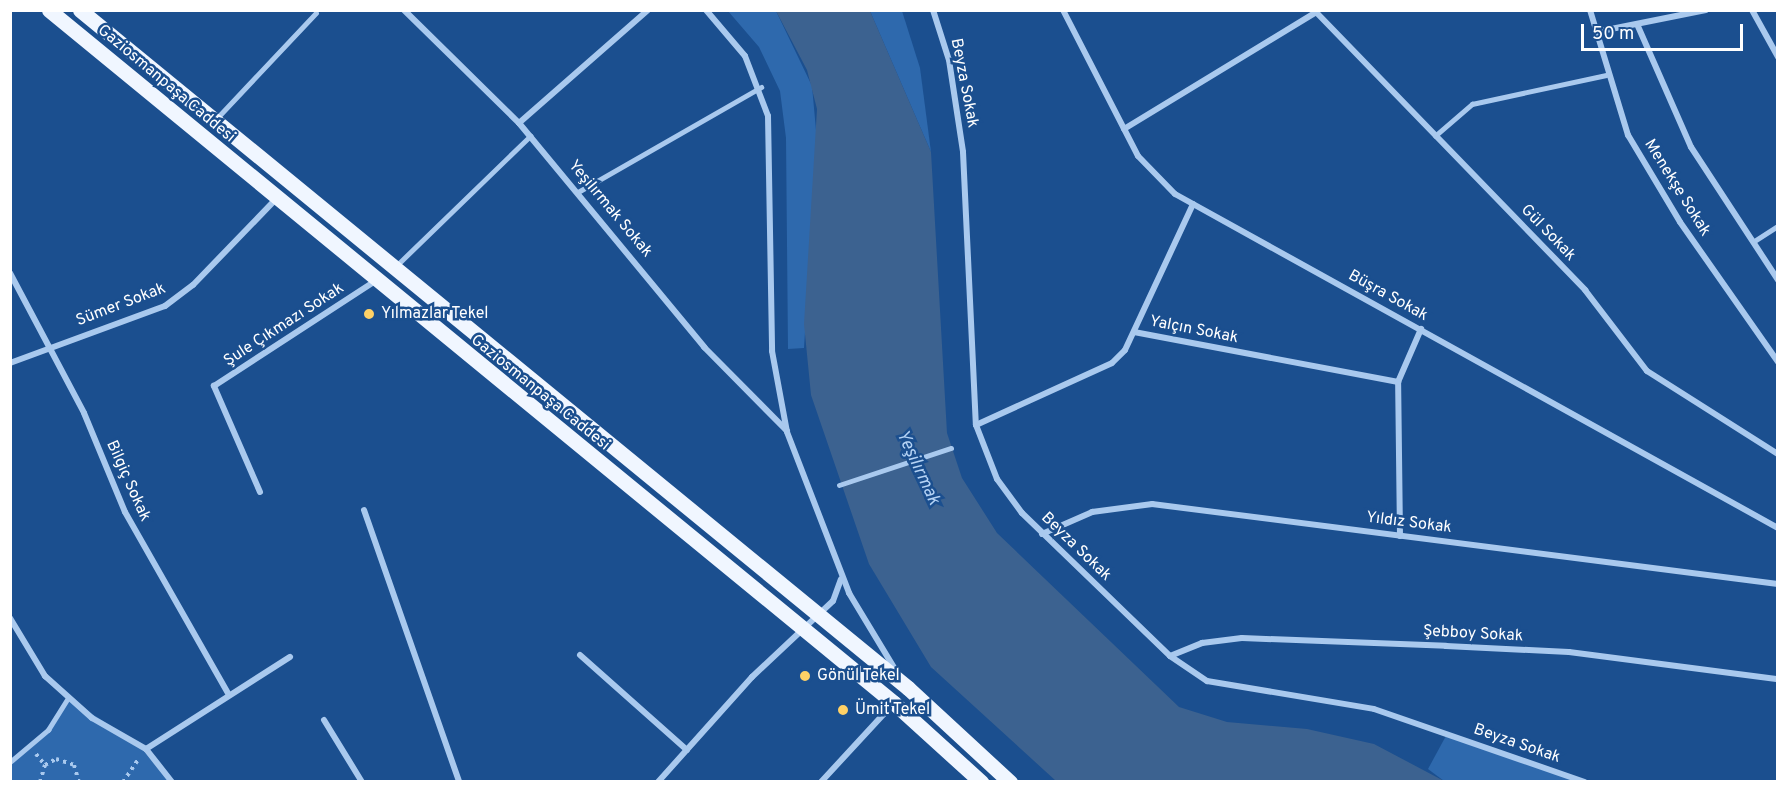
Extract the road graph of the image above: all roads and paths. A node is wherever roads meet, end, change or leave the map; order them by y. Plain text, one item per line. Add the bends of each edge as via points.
1 (49, 10) edge
2 (80, 10) edge
3 (404, 10) edge
4 (648, 10) edge
5 (706, 10) edge
6 (933, 10) edge
7 (1063, 10) edge
8 (1590, 10) edge
9 (1706, 10) edge
10 (1752, 10) edge
11 (1315, 11) edge
12 (315, 13) dead end
13 (1680, 13) edge
14 (1637, 24) junction
15 (1596, 32) junction
16 (1778, 57) edge
17 (1606, 75) junction
18 (761, 87) junction
19 (214, 122) junction
20 (519, 123) junction
21 (1124, 129) junction
22 (530, 136) junction
23 (1435, 136) junction
24 (578, 192) junction
25 (276, 199) junction
26 (1192, 204) junction
27 (1778, 226) edge
28 (1753, 242) junction
29 (392, 270) junction
30 (10, 273) edge
31 (1778, 280) edge
32 (375, 281) junction
33 (1421, 329) junction
34 (1134, 332) junction
35 (50, 346) junction
36 (1778, 362) edge
37 (10, 363) edge
38 (1398, 382) junction
39 (976, 425) junction
40 (788, 432) junction
41 (951, 448) dead end
42 (1778, 454) edge
43 (839, 485) dead end
44 (260, 492) dead end
45 (364, 510) dead end
46 (1778, 528) edge
47 (1042, 534) junction
48 (1400, 536) junction
49 (841, 576) junction
50 (1778, 584) edge
51 (816, 617) junction
52 (10, 618) edge
53 (801, 630) junction
54 (580, 656) dead end
55 (1170, 656) junction
56 (290, 657) dead end
57 (1778, 679) edge
58 (908, 688) junction
59 (229, 695) junction
60 (68, 698) junction
61 (894, 703) junction
62 (324, 720) dead end
63 (146, 749) junction
64 (687, 750) junction
65 (10, 762) edge
66 (40, 782) edge
67 (80, 782) edge
68 (123, 782) edge
69 (172, 782) edge
70 (362, 782) edge
71 (459, 782) edge
72 (658, 782) edge
73 (821, 782) edge
74 (981, 782) edge
75 (1010, 782) edge
76 (1585, 782) edge

1 - 25 main road, Gaziosmanpaşa Caddesi
2 - 19 main road, Gaziosmanpaşa Caddesi
3 - 20 street, Yeşilırmak Sokak
4 - 20 street
5 - 18 street via 745,56
6 - 39 street, Beyza Sokak via 948,60 963,152
7 - 21 street, Büşra Sokak
8 - 15 street, Menekşe Sokak
9 - 13 street
10 - 16 street
11 - 21 street
11 - 23 street, Gül Sokak
12 - 19 lane
13 - 14 street
14 - 15 street
14 - 28 street via 1686,139
15 - 17 street, Menekşe Sokak
17 - 23 lane via 1472,105
17 - 36 street, Menekşe Sokak via 1644,162
18 - 24 lane
18 - 40 street via 769,139 772,351
19 - 29 main road, Gaziosmanpaşa Caddesi
20 - 22 street, Yeşilırmak Sokak
21 - 26 street, Büşra Sokak via 1155,177
22 - 24 street, Yeşilırmak Sokak
22 - 29 lane
23 - 42 street, Gül Sokak via 1585,290 1647,371
24 - 40 street, Yeşilırmak Sokak via 704,347
25 - 32 main road, Gaziosmanpaşa Caddesi
25 - 35 street, Sümer Sokak via 194,285 165,306
26 - 33 street, Büşra Sokak
26 - 34 street
27 - 28 lane
28 - 31 street
29 - 51 main road, Gaziosmanpaşa Caddesi
30 - 35 street, Bilgiç Sokak
32 - 44 street, Şule Çıkmazı Sokak via 214,386
32 - 53 main road, Gaziosmanpaşa Caddesi
33 - 38 street
33 - 46 street, Büşra Sokak
34 - 38 street, Yalçın Sokak
34 - 39 street, Yalçın Sokak via 1125,350 1097,374
35 - 37 street, Sümer Sokak
35 - 59 street, Bilgiç Sokak via 125,512
38 - 48 street
39 - 47 street, Beyza Sokak via 997,479
40 - 49 street
41 - 43 street
45 - 71 street
47 - 48 street, Yıldız Sokak via 1092,512 1152,504
47 - 55 street, Beyza Sokak
48 - 50 street, Yıldız Sokak
49 - 51 street via 833,602
49 - 58 street
51 - 53 street
51 - 58 main road, Gaziosmanpaşa Caddesi
52 - 60 street via 45,676
53 - 61 main road, Gaziosmanpaşa Caddesi
53 - 64 street
54 - 64 street
55 - 57 street, Şebboy Sokak via 1202,643 1242,638 1435,645 1569,652
55 - 76 street, Beyza Sokak via 1207,681 1374,709
56 - 59 street
58 - 75 main road, Gaziosmanpaşa Caddesi
59 - 63 street
60 - 63 street
60 - 65 lane via 48,730
61 - 73 street
61 - 74 main road, Gaziosmanpaşa Caddesi
62 - 70 street
63 - 68 path
63 - 69 street
64 - 72 street
66 - 67 path via 45,765 56,759 74,765

